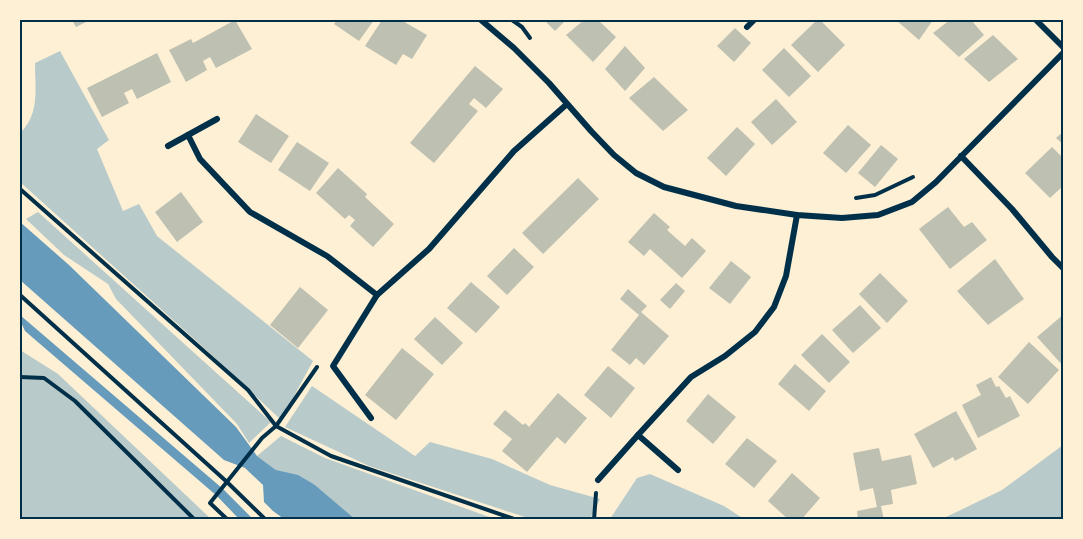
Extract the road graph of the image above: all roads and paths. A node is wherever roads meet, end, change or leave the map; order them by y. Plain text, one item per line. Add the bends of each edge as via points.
1 (481, 20) edge
2 (512, 20) edge
3 (754, 20) edge
4 (1036, 20) edge
5 (747, 27) dead end
6 (534, 43) dead end
7 (1064, 50) edge
8 (567, 104) junction
9 (218, 119) dead end
10 (188, 135) junction
11 (168, 146) dead end
12 (962, 156) junction
13 (923, 172) dead end
14 (20, 189) edge
15 (851, 199) dead end
16 (797, 215) junction
17 (1064, 268) edge
18 (20, 295) edge
19 (378, 295) junction
20 (319, 364) dead end
21 (20, 377) edge
22 (371, 418) dead end
23 (276, 426) junction
24 (638, 435) junction
25 (678, 470) dead end
26 (598, 480) joint
27 (225, 484) junction
28 (195, 519) edge
29 (228, 519) edge
30 (266, 519) edge
31 (517, 519) edge
32 (594, 519) edge

1 - 8 street via 514,48
2 - 6 path
3 - 5 street
4 - 7 street
7 - 12 street
8 - 16 street via 614,155 636,173 664,187 736,206
8 - 19 street via 514,151 429,249
9 - 10 street
10 - 11 street
10 - 19 street via 200,159 250,212 327,256
12 - 16 street via 912,202 878,215
12 - 17 street
13 - 15 path via 875,195
14 - 23 path via 248,390
16 - 24 street via 786,276 774,307 755,332 691,377
18 - 27 path
19 - 22 street via 333,366
20 - 23 path
21 - 28 path via 44,378 75,401
23 - 27 path
23 - 31 path via 331,456
24 - 25 street
24 - 26 street
26 - 32 path
27 - 29 path via 210,503
27 - 30 path

